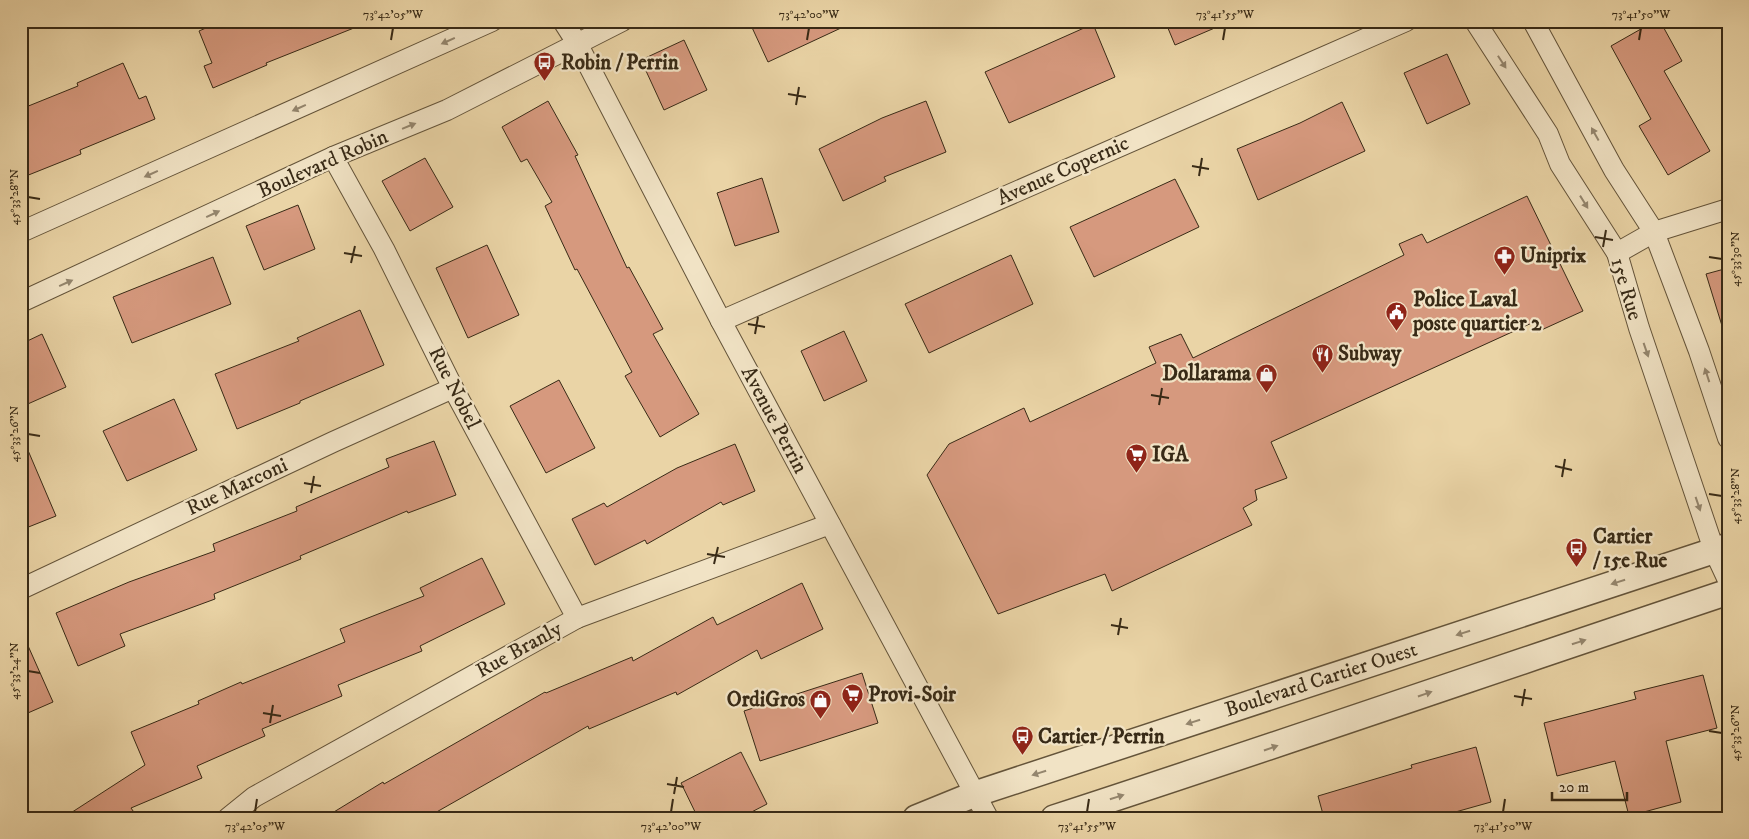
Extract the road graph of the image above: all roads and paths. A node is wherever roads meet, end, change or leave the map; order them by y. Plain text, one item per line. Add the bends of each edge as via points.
1 (492, 21) edge
2 (563, 21) edge
3 (622, 21) edge
4 (1406, 21) edge
5 (1475, 21) edge
6 (1533, 21) edge
7 (577, 43) junction
8 (333, 157) junction
9 (1728, 210) edge
10 (21, 232) edge
11 (1654, 232) junction
12 (1616, 253) junction
13 (21, 302) edge
14 (721, 321) junction
15 (453, 388) junction
16 (1728, 438) edge
17 (830, 524) junction
18 (1721, 548) edge
19 (1728, 580) edge
20 (21, 589) edge
21 (1728, 592) edge
22 (576, 618) junction
23 (975, 794) junction
24 (228, 818) edge
25 (916, 818) edge
26 (988, 818) edge
27 (1054, 818) edge

1 -> 10 street
2 - 7 street, Avenue Perrin
3 - 7 street, Boulevard Robin
4 - 14 street, Avenue Copernic
5 -> 12 street, 15e Rue via 1548,134 1560,164
11 -> 6 street, 15e Rue via 1614,170
8 -> 7 street, Boulevard Robin via 447,110
7 - 14 street, Avenue Perrin
13 -> 8 street, Boulevard Robin
8 - 15 street, Rue Nobel via 384,249
9 - 11 street
11 - 12 street
16 -> 11 street, 15e Rue
12 -> 18 street, 15e Rue via 1639,328
14 - 17 street, Avenue Perrin
15 - 20 street, Rue Marconi
15 - 22 street, Rue Nobel
17 - 22 street, Rue Branly
17 - 23 street, Avenue Perrin
18 - 19 street, 15e Rue
18 -> 23 street, Boulevard Cartier Ouest
27 -> 21 street
22 - 24 street, Rue Branly via 254,797
23 - 25 street, Boulevard Cartier Ouest
23 - 26 street, Avenue Perrin

